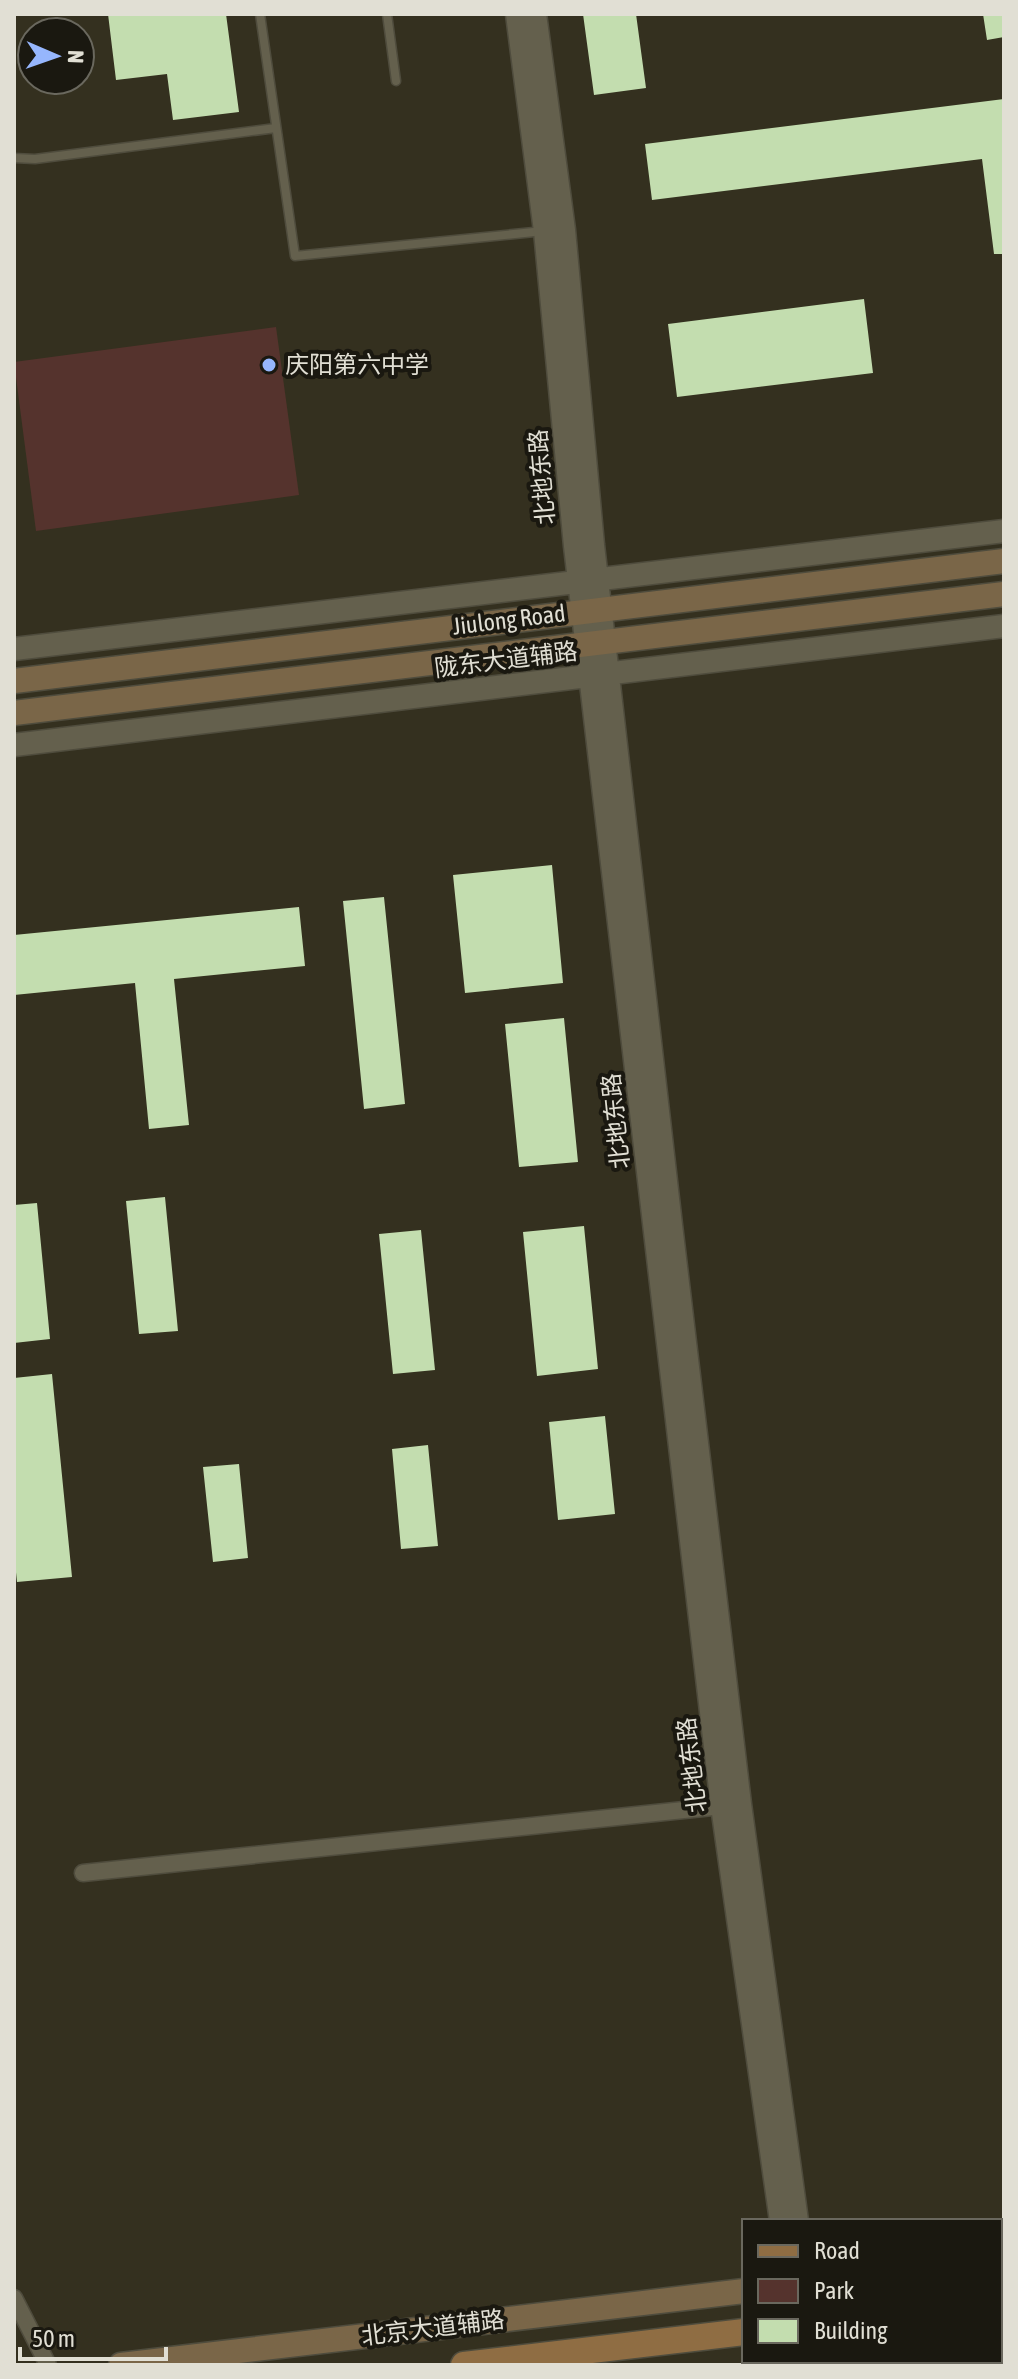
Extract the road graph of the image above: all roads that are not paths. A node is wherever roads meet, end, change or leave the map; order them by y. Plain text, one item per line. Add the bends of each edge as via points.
1 (260, 14) edge
2 (387, 14) edge
3 (517, 14) edge
4 (535, 14) edge
5 (396, 81) dead end
6 (276, 128) junction
7 (14, 158) edge
8 (545, 231) junction
9 (1004, 531) edge
10 (1004, 561) edge
11 (588, 580) junction
12 (1004, 594) edge
13 (592, 610) junction
14 (1004, 626) edge
15 (596, 643) junction
16 (14, 649) edge
17 (600, 674) junction
18 (14, 681) edge
19 (14, 713) edge
20 (14, 745) edge
21 (722, 1806) junction
22 (83, 1873) dead end
23 (781, 2219) edge
24 (797, 2219) edge
25 (742, 2291) edge
26 (14, 2298) edge
27 (742, 2332) edge
28 (48, 2365) edge
29 (121, 2365) edge
30 (464, 2365) edge

1 - 6 lane
2 - 5 lane
3 - 8 street, 北地东路
4 - 11 street, 北地东路 via 564,230
6 - 7 lane
6 - 8 lane via 295,256
8 - 11 street, 北地东路
9 - 11 street
10 - 13 main road, Jiulong Road
11 - 13 street, 北地东路
11 - 16 street
12 - 15 main road, Jiulong Road
13 - 15 street, 北地东路
13 - 18 main road, Jiulong Road
14 - 17 street, 陇东大道辅路
15 - 17 street, 北地东路
15 - 19 main road, Jiulong Road
17 - 20 street, 陇东大道辅路
17 - 21 street, 北地东路
17 - 24 street, 北地东路 via 738,1790
21 - 22 street
21 - 23 street, 北地东路
25 - 29 main road, 北京大道辅路
26 - 28 street
27 - 30 main road

